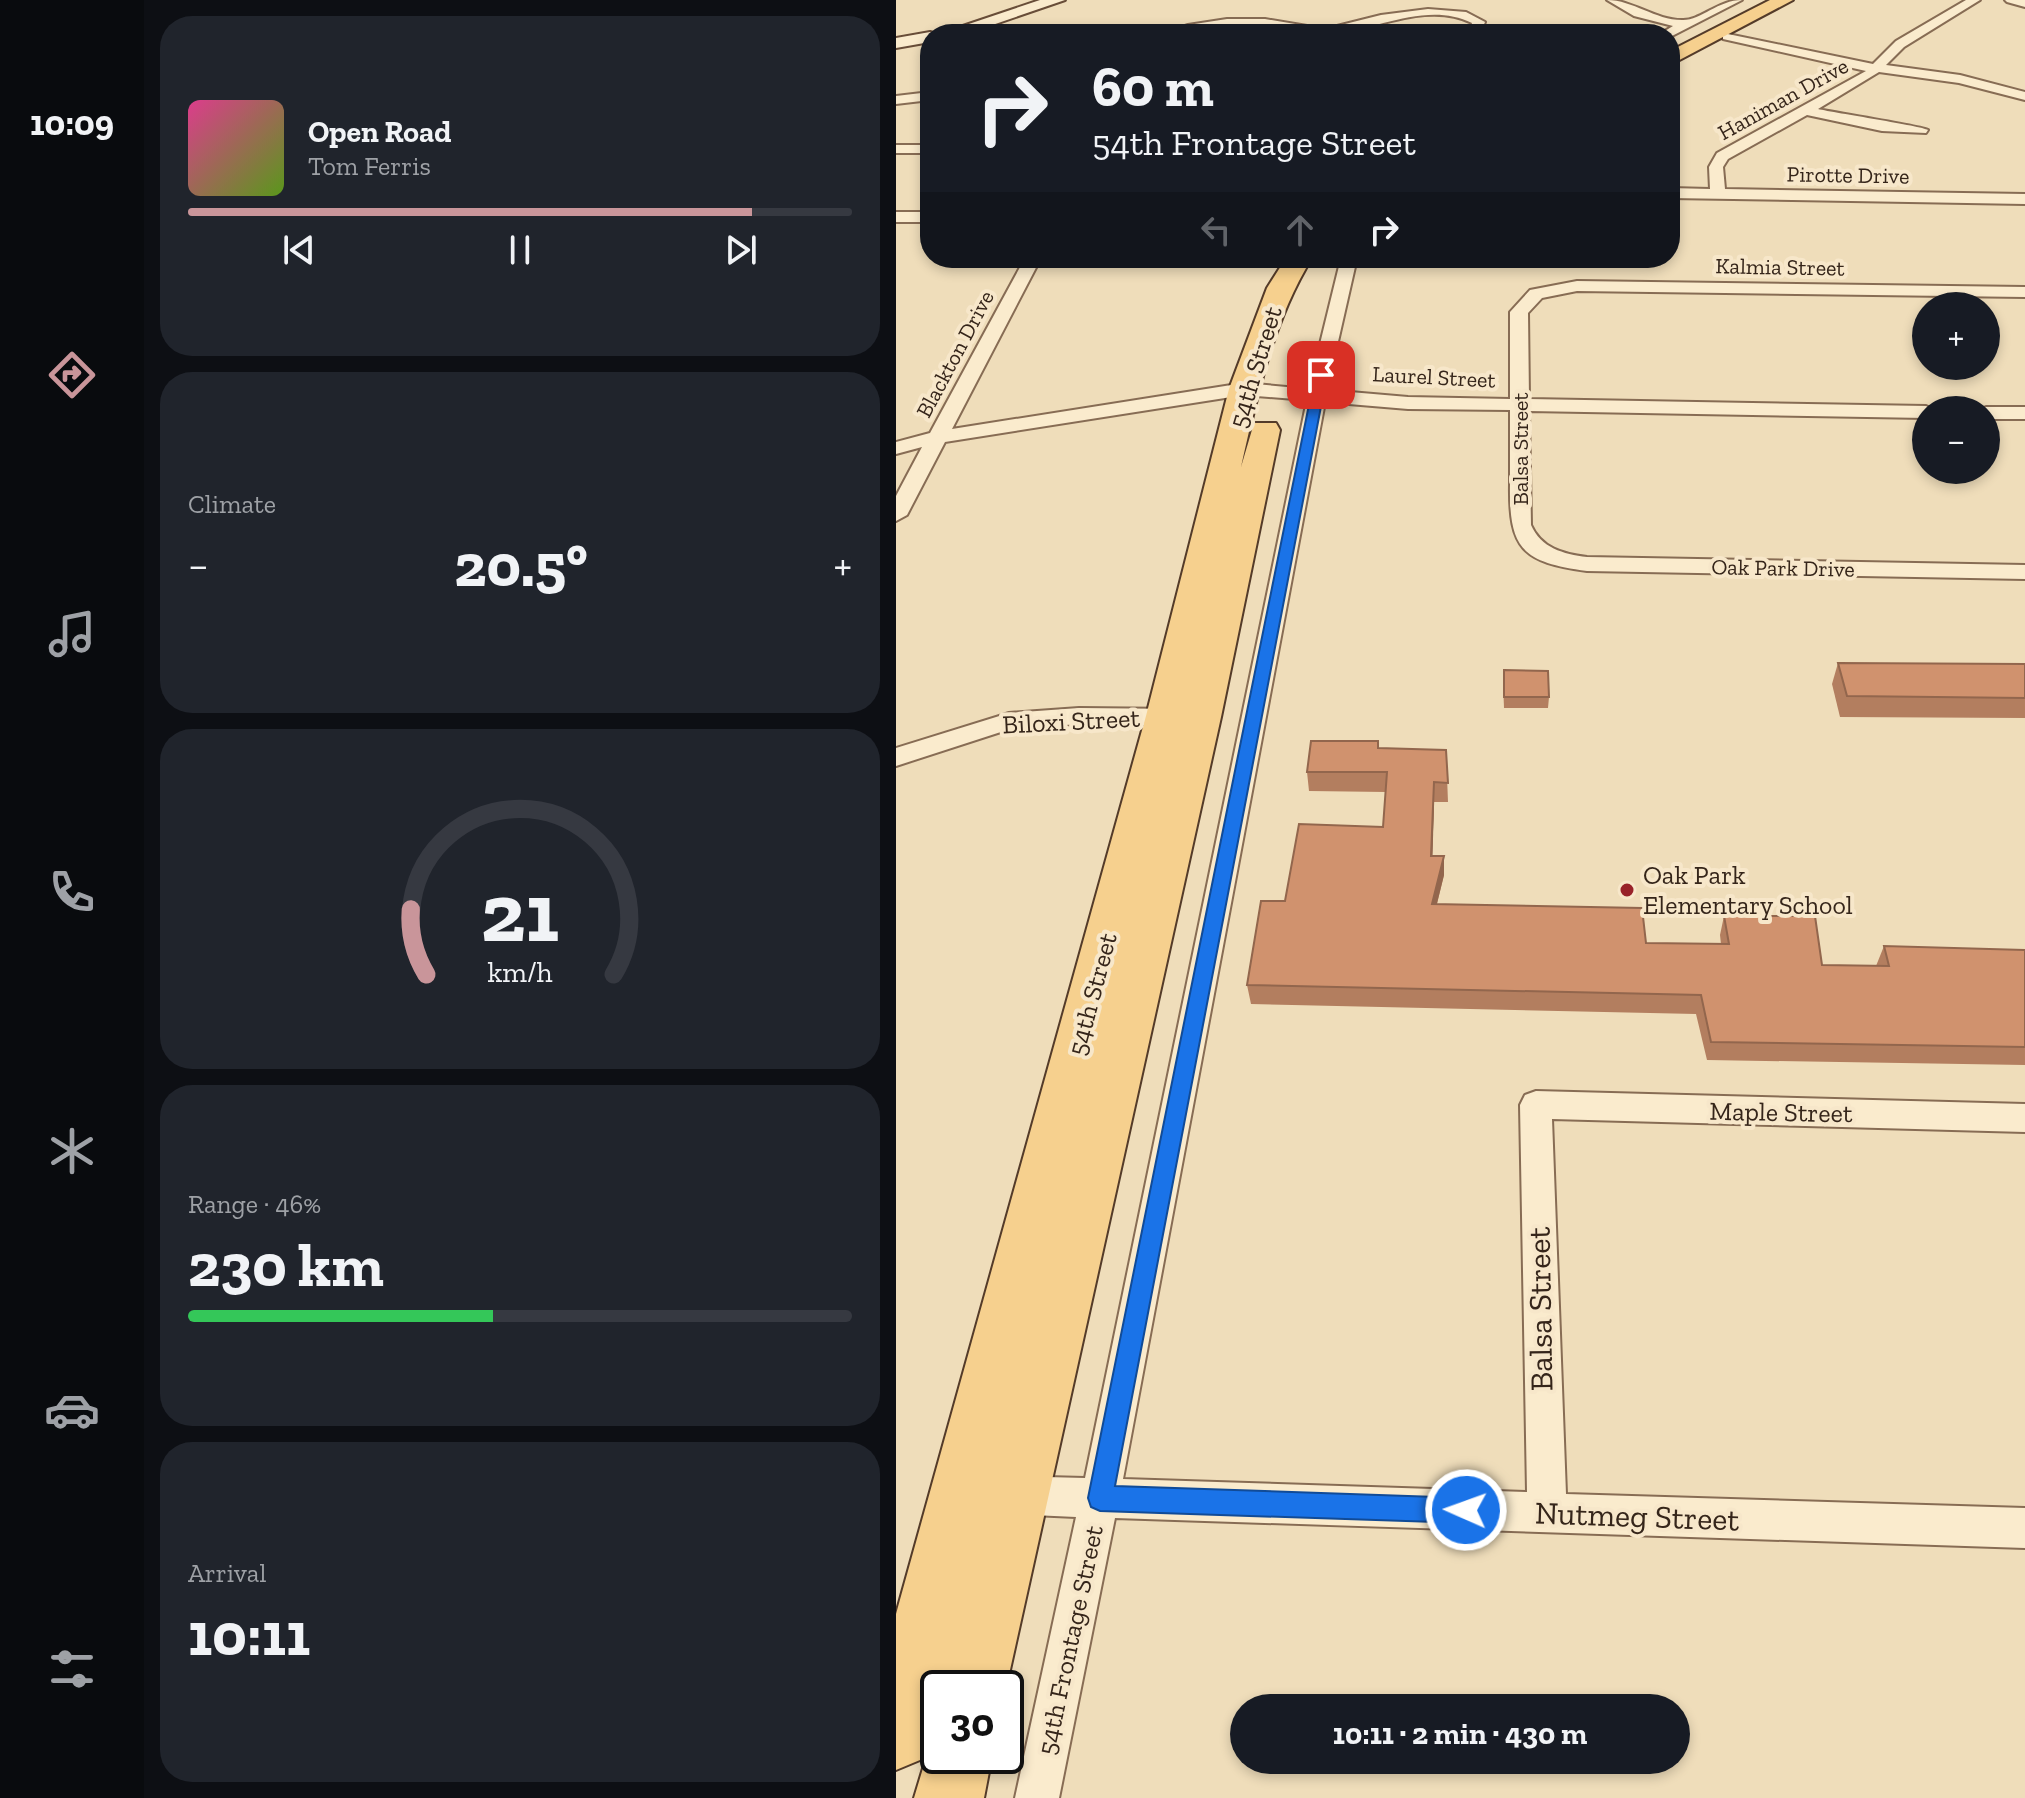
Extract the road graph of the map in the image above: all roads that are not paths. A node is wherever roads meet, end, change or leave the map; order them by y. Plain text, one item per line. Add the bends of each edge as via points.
1 (1057, 0) edge
2 (1613, 0) edge
3 (1736, 0) edge
4 (1759, 0) edge
5 (1784, 0) edge
6 (1974, 0) edge
7 (2011, 0) edge
8 (1452, 1) edge
9 (2025, 3) edge
10 (980, 24) edge
11 (1205, 24) edge
12 (1289, 24) edge
13 (1348, 24) edge
14 (1478, 24) edge
15 (1685, 25) junction
16 (1680, 27) edge
17 (1727, 36) dead end
18 (920, 39) edge
19 (1680, 40) edge
20 (896, 43) edge
21 (1680, 54) edge
22 (1879, 68) junction
23 (2025, 96) edge
24 (920, 97) edge
25 (896, 100) edge
26 (1802, 110) junction
27 (1921, 130) dead end
28 (896, 149) edge
29 (920, 149) edge
30 (1680, 193) edge
31 (1718, 195) junction
32 (2025, 199) edge
33 (896, 217) edge
34 (920, 217) edge
35 (1028, 268) edge
36 (1293, 268) edge
37 (1316, 268) edge
38 (1347, 268) edge
39 (2025, 292) edge
40 (1536, 294) joint
41 (1259, 389) junction
42 (1317, 393) junction
43 (1520, 406) junction
44 (1912, 412) edge
45 (2000, 413) edge
46 (2025, 413) edge
47 (937, 437) junction
48 (896, 448) edge
49 (896, 515) edge
50 (1543, 553) joint
51 (2025, 572) edge
52 (1184, 717) junction
53 (896, 757) edge
54 (1536, 1105) joint
55 (2025, 1118) edge
56 (988, 1494) junction
57 (1100, 1498) junction
58 (1547, 1513) junction
59 (2025, 1528) edge
60 (974, 1670) edge
61 (896, 1736) edge
62 (954, 1774) edge
63 (949, 1798) edge
64 (1037, 1798) edge

1 - 10 street
2 - 15 street via 1638,13
3 - 15 street
4 - 19 main road
5 - 21 main road
6 - 22 street, Haniman Drive via 1900,44
7 - 9 street
8 - 13 street via 1399,5
8 - 14 street via 1474,12
11 - 12 street
15 - 16 street
17 - 22 street
18 - 20 street
22 - 23 street via 1960,79
22 - 26 street, Haniman Drive
24 - 25 street
26 - 27 street
26 - 31 street, Haniman Drive via 1722,156 1716,167
28 - 29 street
30 - 31 street, Pirotte Drive
31 - 32 street, Pirotte Drive
33 - 34 street
35 - 47 street, Blackton Drive
36 - 41 main road, 54th Street via 1280,288
37 - 41 main road, 54th Street
38 - 42 street, 54th Frontage Street
39 - 40 street, Kalmia Street via 1577,286
40 - 43 street, Balsa Street via 1519,312
41 - 42 street, Laurel Street
41 - 47 street, Laurel Street
41 - 52 main road, 54th Street
42 - 43 street, Laurel Street via 1408,403
42 - 57 street, 54th Frontage Street
43 - 44 street, Laurel Street
43 - 50 street, Balsa Street via 1520,525 1527,540
45 - 46 street
47 - 48 street, Laurel Street
47 - 49 street, Blackton Drive
50 - 51 street, Oak Park Drive via 1587,564
52 - 53 street, Biloxi Street via 1009,721
52 - 56 main road, 54th Street
54 - 55 street, Maple Street
54 - 58 street, Balsa Street
56 - 57 street, Nutmeg Street
56 - 60 main road, 54th Street
56 - 61 main road, 54th Street
57 - 58 street, Nutmeg Street
57 - 64 street, 54th Frontage Street
58 - 59 street, Nutmeg Street
62 - 63 main road

